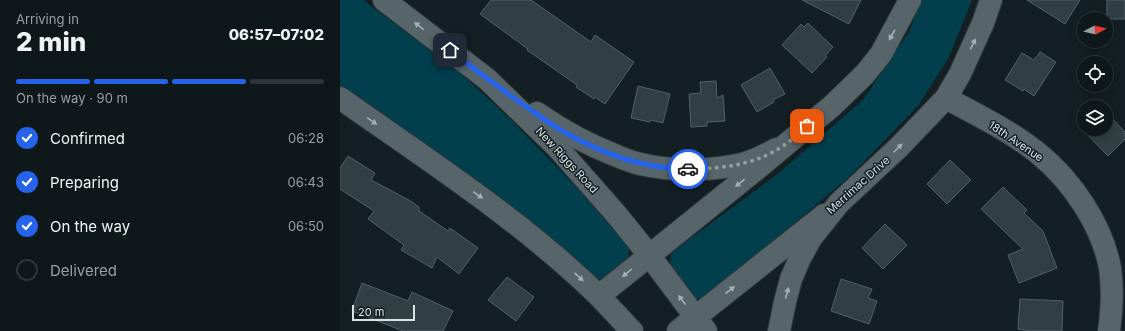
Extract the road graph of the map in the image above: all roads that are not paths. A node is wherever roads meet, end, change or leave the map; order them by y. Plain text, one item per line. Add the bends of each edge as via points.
1 (384, 0) edge
2 (910, 0) edge
3 (991, 0) edge
4 (487, 79) junction
5 (340, 98) edge
6 (946, 98) junction
7 (782, 146) junction
8 (839, 203) junction
9 (649, 255) junction
10 (599, 296) junction
11 (700, 324) edge
12 (632, 331) edge
13 (678, 331) edge
14 (779, 331) edge
15 (1109, 331) edge

4 -> 1 street, New Riggs Road
2 -> 7 street via 881,54 865,74 832,106
6 -> 3 street, Merrimac Drive via 960,74
4 - 7 street via 558,128 590,146 639,164 676,169 738,165
4 - 9 street, New Riggs Road via 557,147
5 -> 10 street via 487,202 577,274
8 -> 6 street, Merrimac Drive via 899,147
6 - 15 street, 18th Avenue via 1008,132 1038,154 1072,187 1096,228 1110,267 1112,290
7 -> 9 street
11 -> 8 street, Merrimac Drive
14 -> 8 street via 791,279 800,258 811,238
9 -> 10 street
11 -> 9 street, New Riggs Road
10 - 12 street
11 - 13 street, Merrimac Drive

